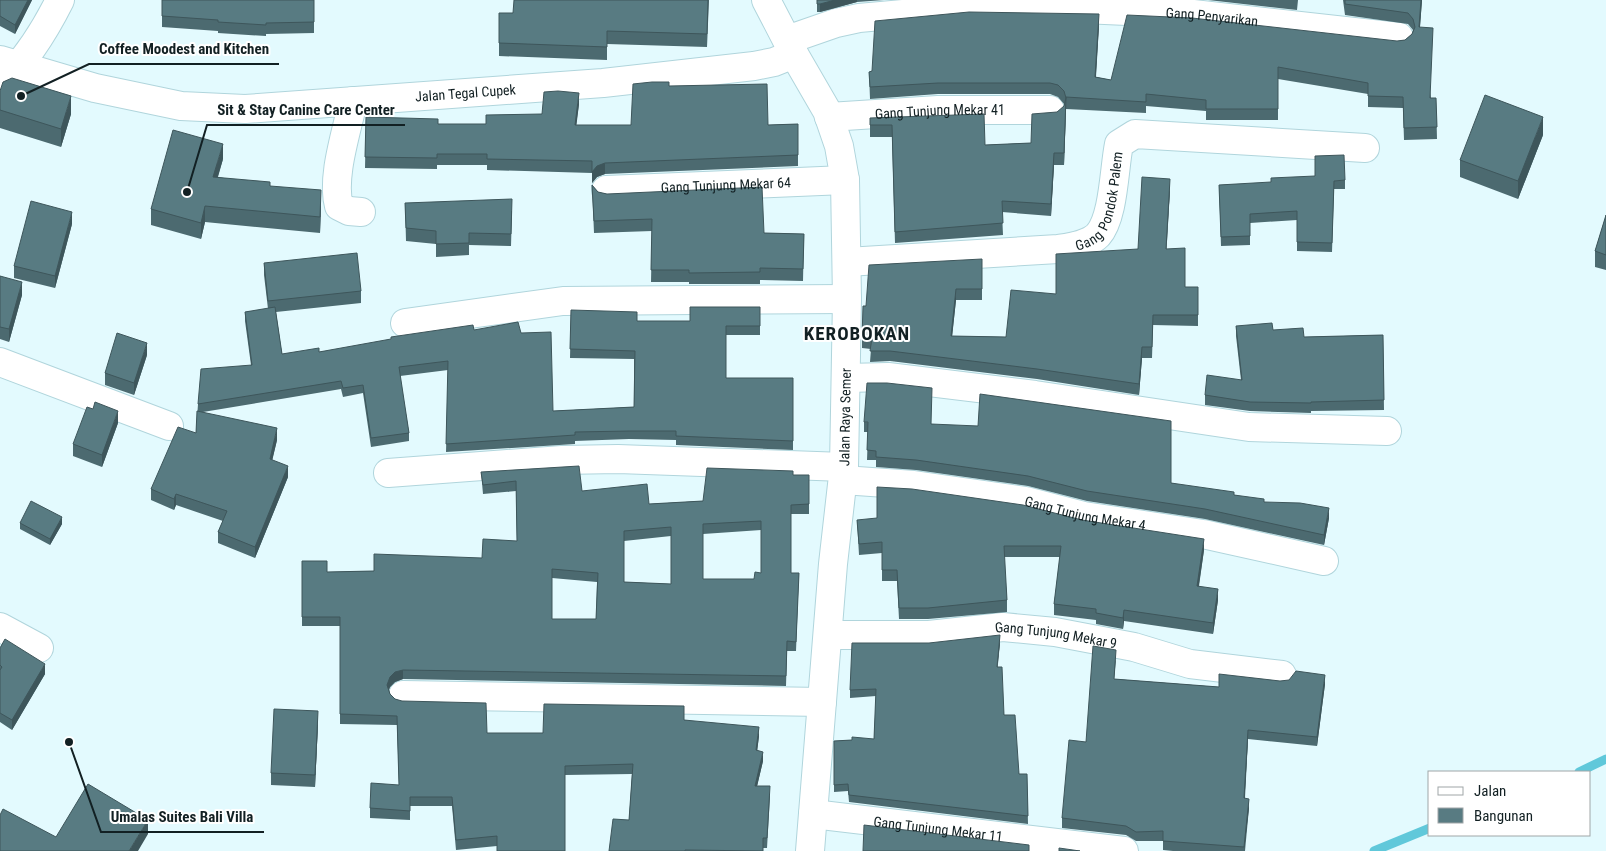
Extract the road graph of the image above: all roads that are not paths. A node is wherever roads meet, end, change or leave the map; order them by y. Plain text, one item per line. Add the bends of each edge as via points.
1 (60, 0) edge
2 (766, 0) edge
3 (1399, 37) dead end
4 (790, 47) junction
5 (10, 63) edge
6 (0, 85) edge
7 (353, 101) junction
8 (1050, 110) dead end
9 (829, 118) junction
10 (1365, 148) dead end
11 (845, 180) junction
12 (606, 190) dead end
13 (361, 212) dead end
14 (847, 262) junction
15 (847, 299) junction
16 (405, 322) dead end
17 (0, 362) edge
18 (846, 378) junction
19 (169, 426) dead end
20 (1387, 431) dead end
21 (388, 473) dead end
22 (844, 474) junction
23 (1324, 561) dead end
24 (0, 628) edge
25 (828, 635) junction
26 (39, 648) dead end
27 (1282, 675) dead end
28 (403, 695) dead end
29 (822, 702) junction
30 (813, 814) junction
31 (810, 851) edge
32 (1124, 851) edge

1 - 5 street via 50,20
2 - 4 street, Jalan Raya Semer
3 - 4 street, Gang Penyarikan via 1193,14 968,8 836,23
4 - 7 street, Jalan Tegal Cupek via 774,62 712,72
4 - 9 street, Jalan Raya Semer
5 - 6 street
5 - 7 street, Jalan Tegal Cupek via 95,88 181,106 245,109
7 - 13 street via 337,180 337,198 339,206
8 - 9 street, Gang Tunjung Mekar 41 via 938,110
9 - 11 street, Jalan Raya Semer via 839,146
10 - 14 street, Gang Pondok Palem via 1135,134 1119,144 1107,217 1098,235 1082,244 1058,249
11 - 12 street, Gang Tunjung Mekar 64
11 - 14 street, Jalan Raya Semer
14 - 15 street, Jalan Raya Semer
15 - 16 street via 563,301
15 - 18 street, Jalan Raya Semer
17 - 19 street
18 - 20 street via 888,378 1035,395 1249,428
18 - 22 street, Jalan Raya Semer
21 - 22 street, Gang Tunjung Mekar 4 via 509,462 581,460
22 - 23 street, Gang Tunjung Mekar 4 via 1026,500 1084,516 1203,534
22 - 25 street, Jalan Raya Semer
24 - 26 street
25 - 27 street, Gang Tunjung Mekar 9 via 929,635 1002,627 1055,632 1134,647 1190,664
25 - 29 street, Jalan Raya Semer
28 - 29 street
29 - 30 street, Jalan Raya Semer
30 - 31 street, Jalan Raya Semer
30 - 32 street, Gang Tunjung Mekar 11

